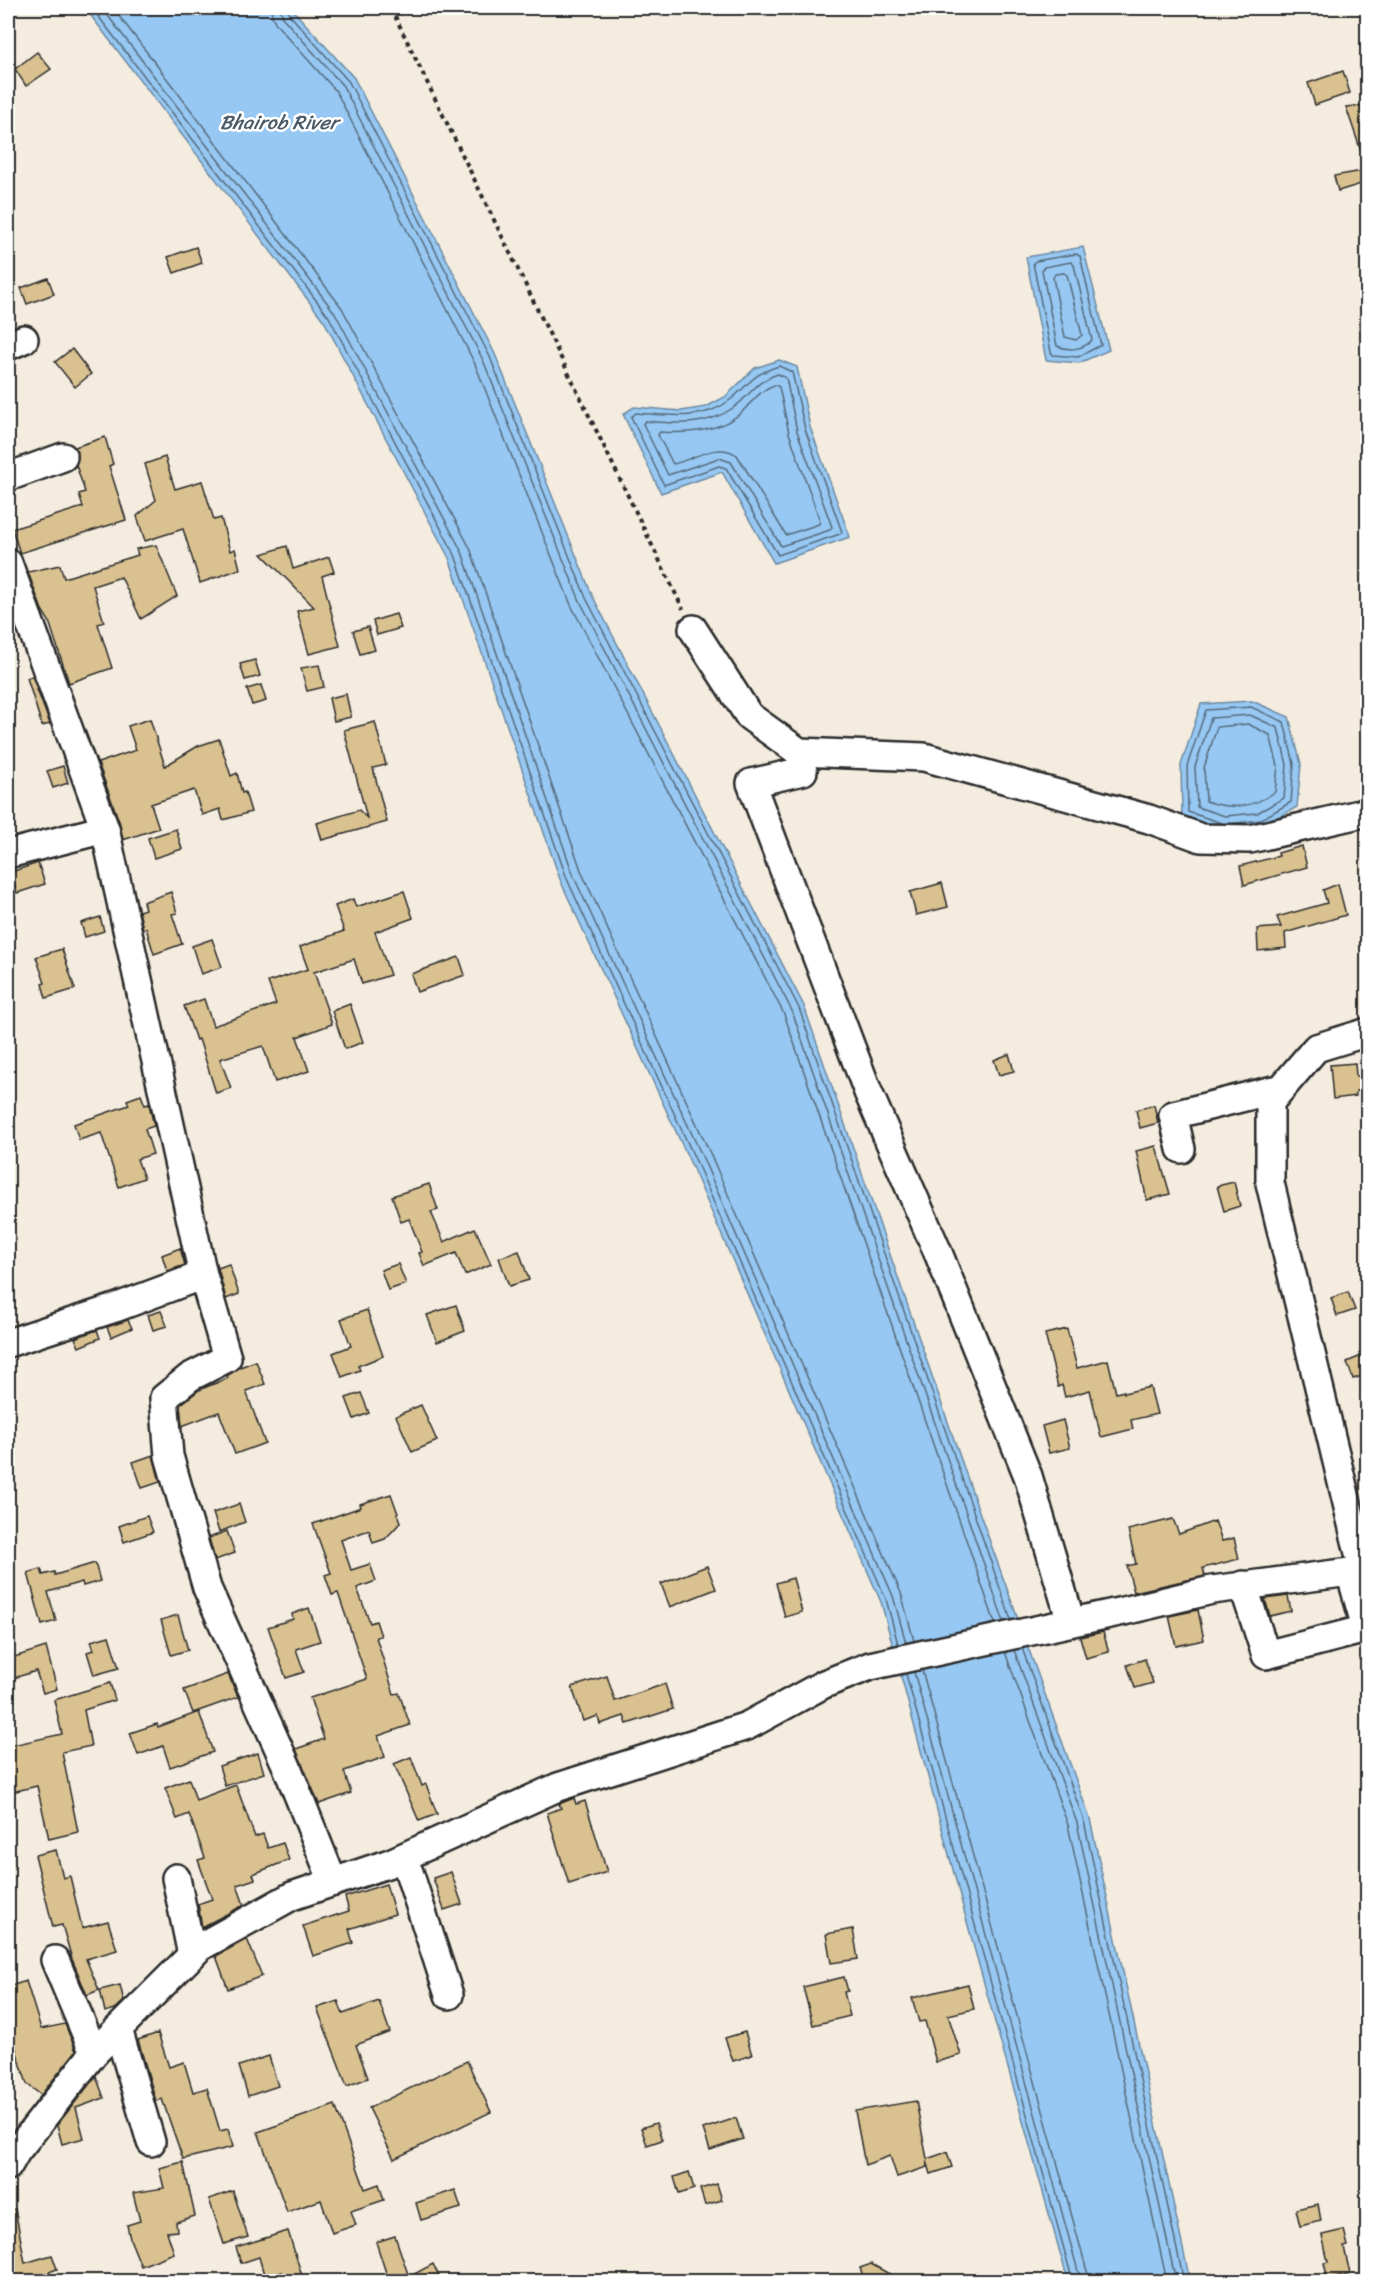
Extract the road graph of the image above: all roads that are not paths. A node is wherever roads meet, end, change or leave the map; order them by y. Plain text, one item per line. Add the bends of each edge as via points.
1 (63, 457) dead end
2 (8, 477) edge
3 (8, 564) edge
4 (693, 629) road end
5 (802, 771) dead end
6 (1368, 812) edge
7 (105, 829) junction
8 (8, 854) edge
9 (1368, 1032) edge
10 (1273, 1090) dead end
11 (1181, 1149) dead end
12 (203, 1275) junction
13 (8, 1343) edge
14 (1359, 1563) edge
15 (1243, 1585) junction
16 (1071, 1622) junction
17 (1367, 1632) edge
18 (409, 1872) dead end
19 (176, 1878) dead end
20 (333, 1882) junction
21 (192, 1955) junction
22 (55, 1960) dead end
23 (449, 1995) dead end
24 (118, 2029) junction
25 (94, 2053) junction
26 (151, 2142) dead end
27 (8, 2166) edge

1 - 2 street
3 - 7 street
4 - 6 street via 749,716 799,752 924,757 1149,819 1201,838 1250,839
5 - 16 street via 751,783 868,1092 1028,1476
7 - 8 street
7 - 12 street
9 - 14 street via 1316,1048 1270,1102 1270,1183
10 - 11 street via 1173,1115
12 - 13 street
12 - 20 street via 227,1358 190,1377 164,1398 169,1456 207,1588 287,1767
14 - 15 street
14 - 17 street
15 - 16 street
15 - 17 street via 1266,1655
16 - 20 street via 870,1666 824,1684 747,1726 558,1787 390,1863
18 - 23 street
19 - 21 street
20 - 21 street via 292,1896
21 - 24 street
22 - 25 street
24 - 25 street
24 - 26 street
25 - 27 street

